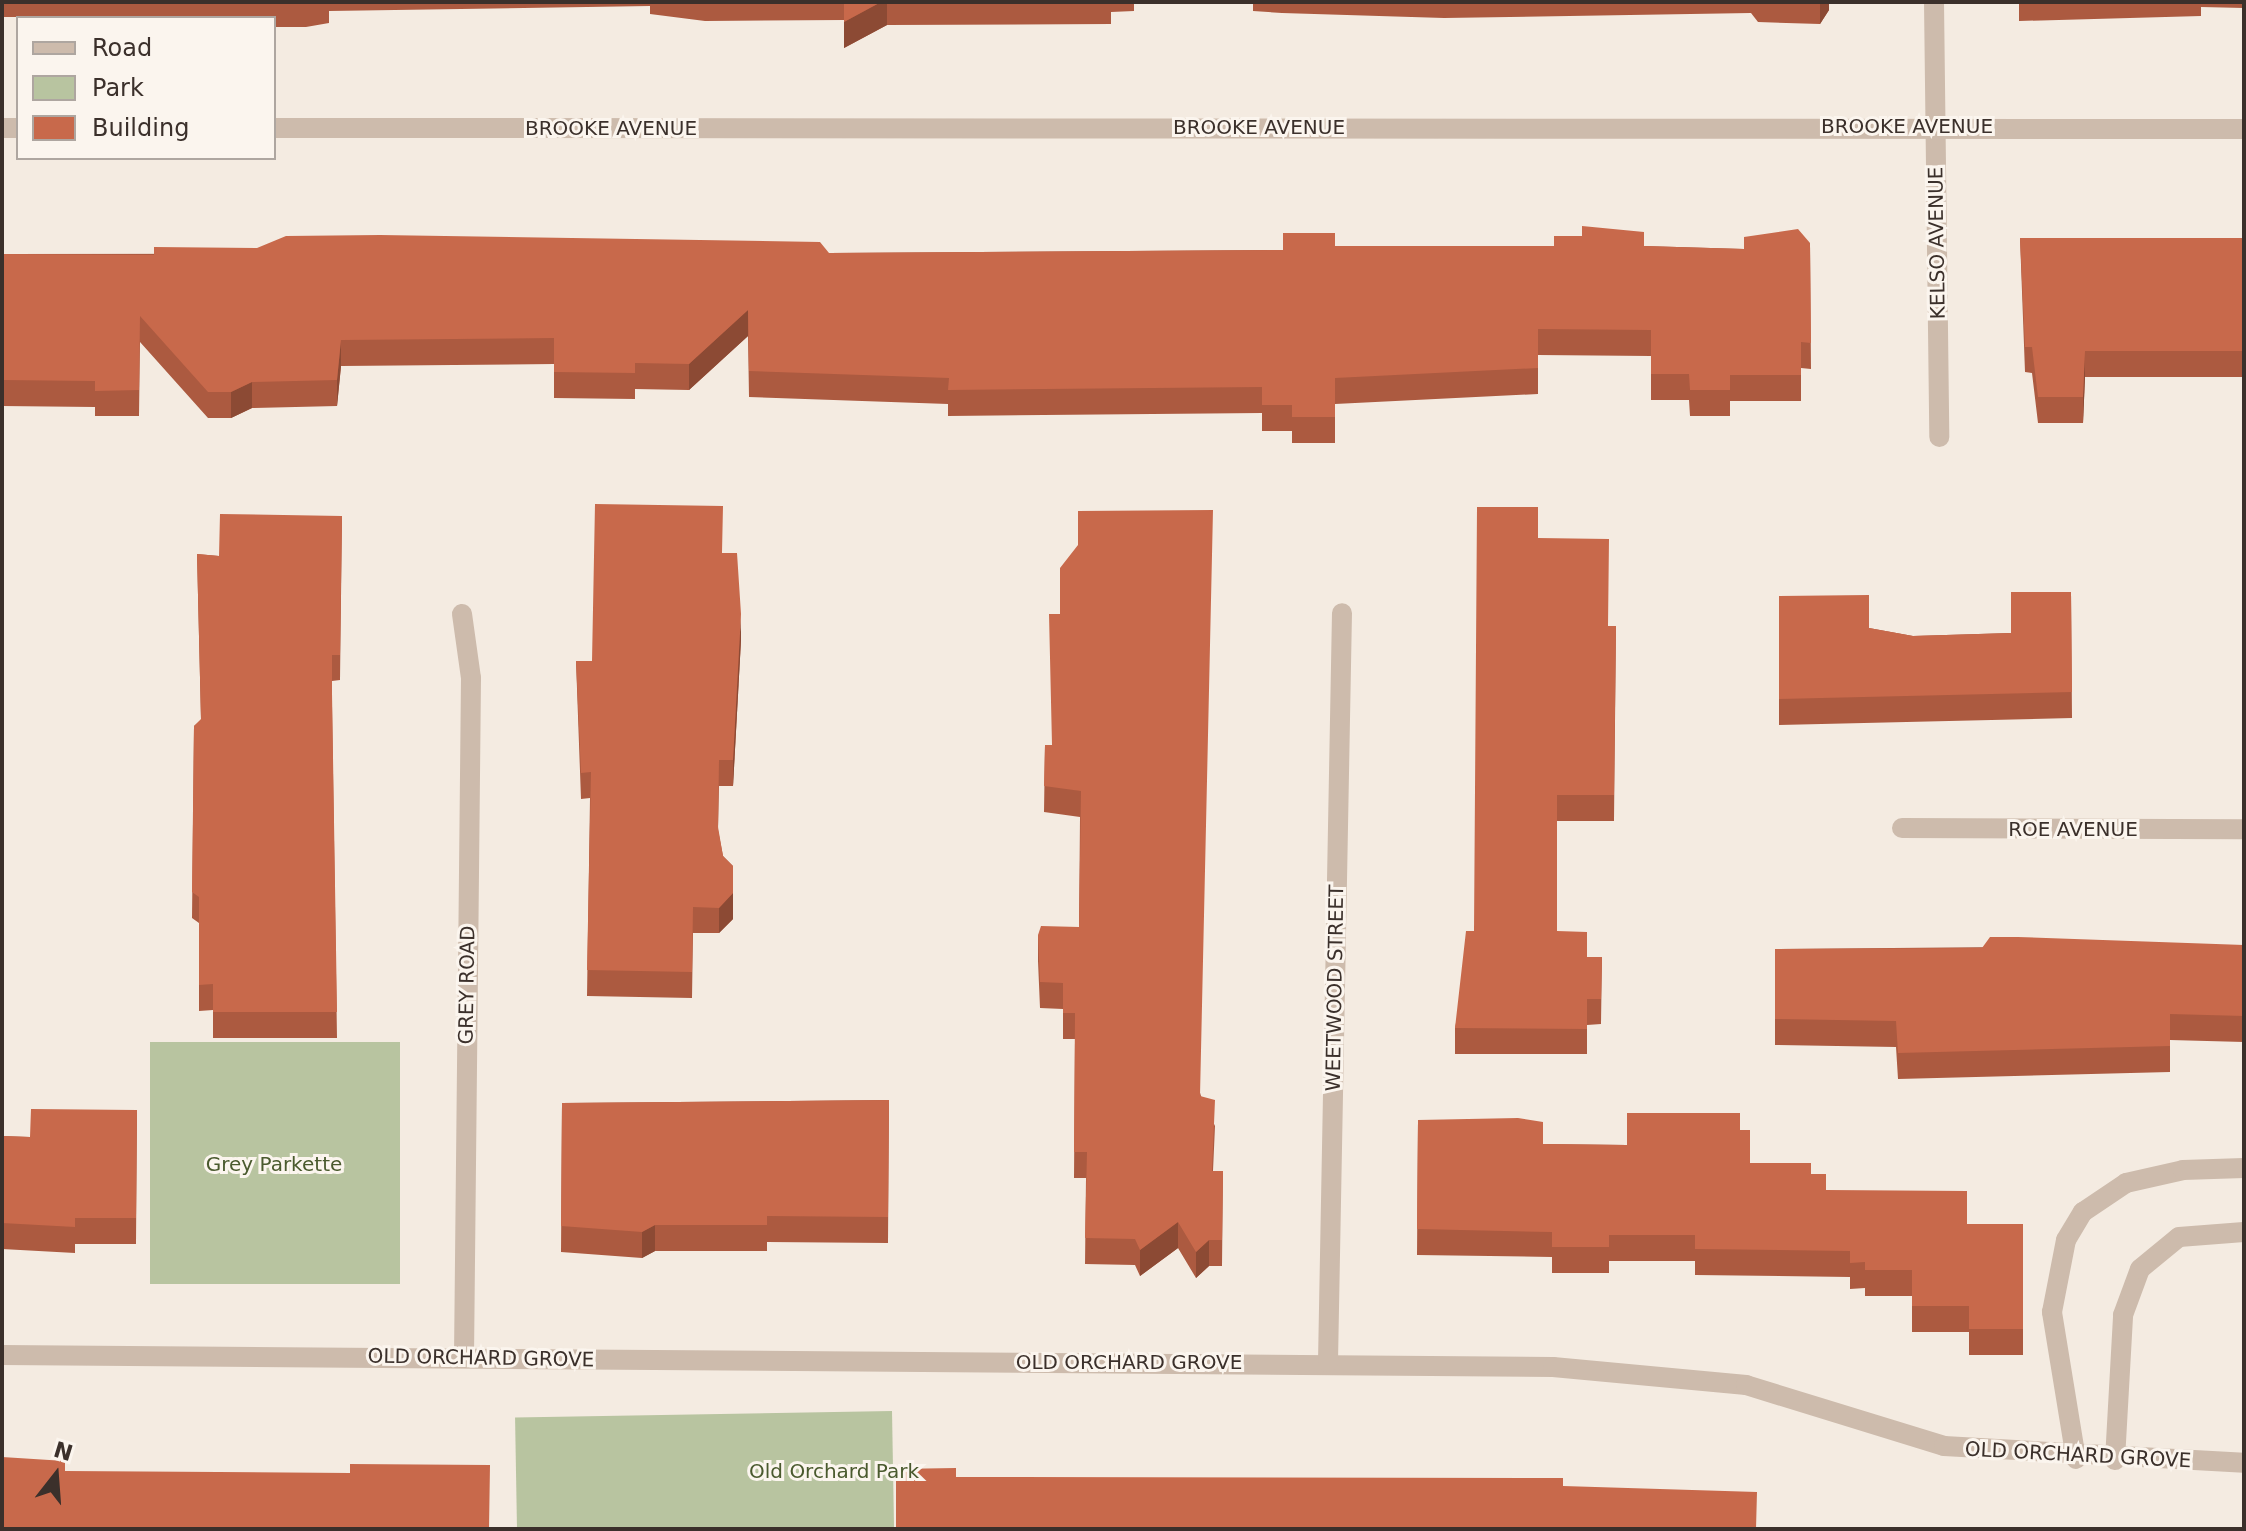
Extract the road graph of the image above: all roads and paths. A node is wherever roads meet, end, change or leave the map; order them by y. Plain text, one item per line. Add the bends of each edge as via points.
1 (1934, 2) edge
2 (1935, 126) junction
3 (276, 128) edge
4 (2244, 129) edge
5 (1939, 437) dead end
6 (1342, 613) dead end
7 (462, 614) dead end
8 (1902, 828) dead end
9 (2244, 829) edge
10 (2244, 1168) edge
11 (2244, 1232) edge
12 (2, 1355) edge
13 (464, 1357) junction
14 (1328, 1362) junction
15 (2076, 1459) junction
16 (2115, 1460) junction
17 (2244, 1463) edge

1 - 2 street, KELSO AVENUE
2 - 3 street, BROOKE AVENUE
2 - 4 street, BROOKE AVENUE
2 - 5 street, KELSO AVENUE
6 - 14 street, WEETWOOD STREET
7 - 13 street, GREY ROAD via 471,678
8 - 9 street, ROE AVENUE
10 - 15 street via 2183,1170 2126,1183 2103,1194 2072,1231 2052,1312
11 - 16 street via 2179,1237 2140,1269 2123,1315
12 - 13 street, OLD ORCHARD GROVE
13 - 14 street, OLD ORCHARD GROVE
14 - 15 street, OLD ORCHARD GROVE via 1553,1367 1715,1381 1793,1396 1944,1446
15 - 16 street, OLD ORCHARD GROVE
16 - 17 street, OLD ORCHARD GROVE

